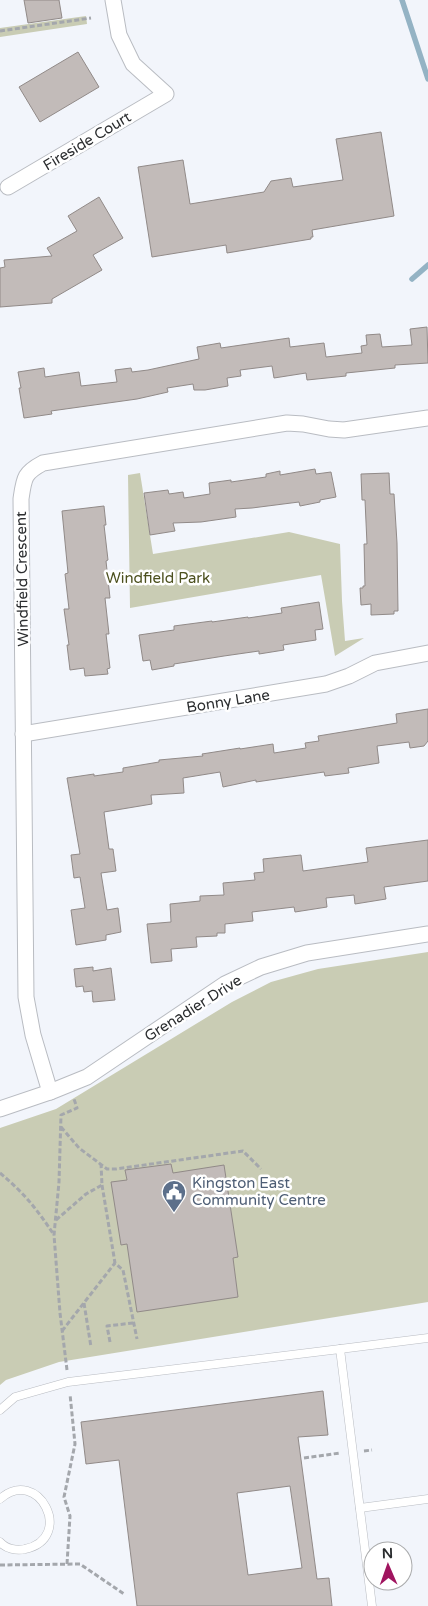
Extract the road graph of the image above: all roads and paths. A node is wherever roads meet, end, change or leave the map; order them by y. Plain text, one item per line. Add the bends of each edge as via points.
1 (113, 0) edge
2 (91, 18) dead end
3 (0, 31) edge
4 (8, 187) dead end
5 (428, 418) edge
6 (428, 653) edge
7 (23, 734) junction
8 (428, 934) edge
9 (68, 1084) junction
10 (50, 1092) junction
11 (0, 1109) edge
12 (61, 1126) junction
13 (101, 1164) junction
14 (261, 1169) dead end
15 (0, 1173) edge
16 (102, 1185) junction
17 (56, 1220) junction
18 (54, 1235) junction
19 (116, 1263) junction
20 (84, 1302) junction
21 (133, 1323) junction
22 (62, 1331) junction
23 (428, 1338) edge
24 (136, 1339) dead end
25 (110, 1342) dead end
26 (91, 1348) dead end
27 (340, 1349) junction
28 (68, 1382) junction
29 (0, 1410) edge
30 (372, 1450) dead end
31 (353, 1452) junction
32 (304, 1458) dead end
33 (0, 1499) edge
34 (428, 1499) edge
35 (360, 1508) junction
36 (0, 1542) edge
37 (67, 1564) junction
38 (0, 1565) edge
39 (124, 1594) dead end
40 (372, 1606) edge

1 - 4 street, Fireside Court via 119,35 133,64 166,94
2 - 3 path
5 - 7 street, Windfield Crescent via 344,430 287,423 43,463 30,470 23,483 21,499
6 - 7 street, Bonny Lane via 375,663 326,684
7 - 10 street, Windfield Crescent via 26,997 33,1035
8 - 9 street, Grenadier Drive via 307,953 260,967 225,984 87,1076
9 - 10 street, Grenadier Drive
9 - 12 path via 77,1108 61,1114
10 - 11 street, Grenadier Drive
12 - 13 path via 78,1148
12 - 17 path
13 - 14 path via 107,1169 116,1169 243,1151
13 - 16 path
15 - 18 path via 23,1193
16 - 17 path via 86,1194
16 - 19 path
17 - 18 path
18 - 22 path
19 - 20 path
19 - 21 path via 123,1270
20 - 22 path
20 - 26 path
21 - 24 path
21 - 25 path via 107,1326
22 - 28 path
23 - 27 lane
27 - 28 lane
27 - 31 lane
28 - 29 lane via 15,1397
28 - 37 path via 76,1444 64,1497 70,1516
30 - 31 path
31 - 32 path
31 - 35 lane
33 - 36 lane via 12,1492 30,1492 46,1505 50,1524 41,1542 32,1548 12,1549
34 - 35 lane
35 - 40 lane
37 - 38 path
37 - 39 path via 80,1564

